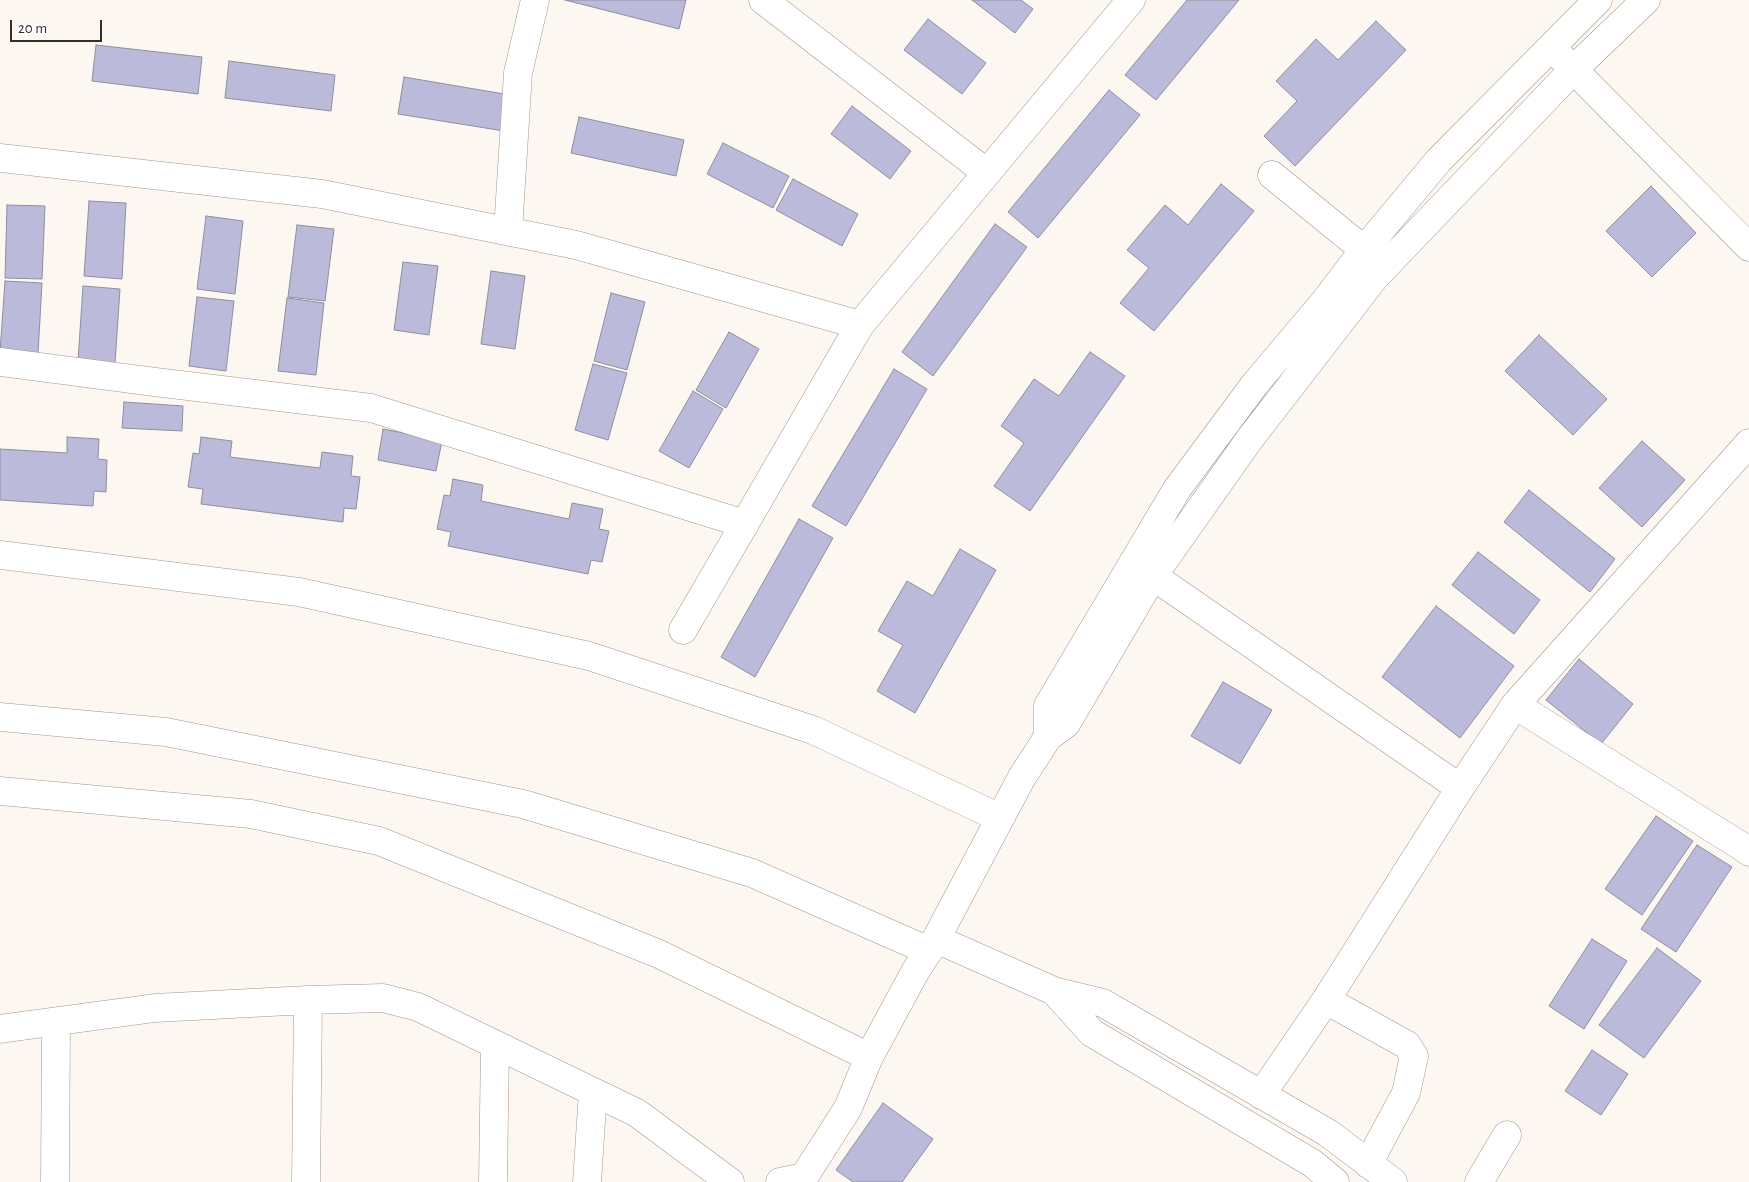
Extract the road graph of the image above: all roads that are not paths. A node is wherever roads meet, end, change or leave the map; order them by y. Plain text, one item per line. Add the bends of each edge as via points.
1 (536, 0) edge
2 (763, 0) edge
3 (1131, 0) edge
4 (1598, 0) edge
5 (1646, 0) edge
6 (1550, 46) junction
7 (1574, 70) junction
8 (0, 158) edge
9 (987, 173) junction
10 (1272, 175) dead end
11 (508, 231) junction
12 (1749, 247) edge
13 (1364, 250) junction
14 (860, 325) junction
15 (0, 362) edge
16 (1749, 443) edge
17 (746, 524) junction
18 (0, 554) edge
19 (1153, 576) junction
20 (1119, 610) junction
21 (683, 630) dead end
22 (1515, 705) junction
23 (0, 716) edge
24 (1460, 788) junction
25 (0, 791) edge
26 (1000, 818) junction
27 (1746, 845) edge
28 (933, 945) junction
29 (1054, 991) junction
30 (308, 1000) junction
31 (1326, 1000) junction
32 (56, 1022) junction
33 (0, 1029) edge
34 (495, 1045) junction
35 (869, 1057) junction
36 (593, 1092) junction
37 (1261, 1095) junction
38 (1507, 1135) dead end
39 (1368, 1164) junction
40 (55, 1182) edge
41 (306, 1182) edge
42 (493, 1182) edge
43 (587, 1182) edge
44 (730, 1182) edge
45 (780, 1182) edge
46 (1335, 1182) edge
47 (1393, 1182) edge
48 (1478, 1182) edge

1 - 11 street via 518,73
2 - 9 street
3 - 9 street
4 - 6 street
5 - 7 street
6 - 7 street
6 - 13 street via 1439,160
7 - 12 street
7 - 19 street via 1375,277 1249,440
8 - 11 street via 322,194
9 - 14 street
10 - 13 street
11 - 14 street via 576,245
13 - 20 street via 1325,302 1255,384 1178,489
14 - 17 street
15 - 17 street via 371,408
16 - 22 street
17 - 21 street
18 - 26 street via 299,592 589,656 813,730
19 - 20 street
19 - 24 street
20 - 26 street via 1048,706 1048,737
22 - 24 street
22 - 27 street
23 - 28 street via 166,732 523,804 752,873
24 - 31 street
25 - 35 street via 251,814 379,841 658,954
26 - 28 street
28 - 29 street
28 - 35 street
29 - 37 street via 1104,1003
29 - 46 street via 1092,1033 1312,1163
30 - 32 street via 155,1008
30 - 34 street via 383,998 418,1007
30 - 41 street
31 - 37 street
31 - 39 street via 1407,1045 1414,1056 1406,1093
32 - 33 street
32 - 40 street
34 - 36 street
34 - 42 street
35 - 45 street via 848,1108 804,1177
36 - 43 street
36 - 44 street via 637,1114
37 - 39 street via 1328,1133
38 - 48 street
39 - 47 street

